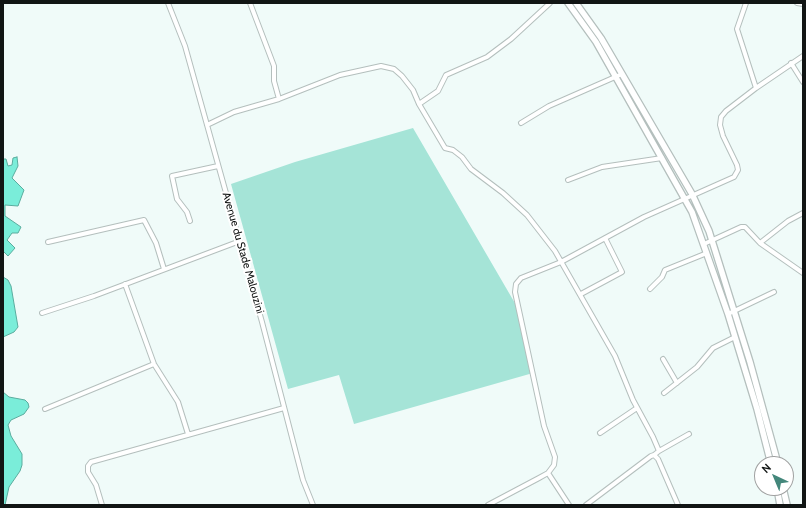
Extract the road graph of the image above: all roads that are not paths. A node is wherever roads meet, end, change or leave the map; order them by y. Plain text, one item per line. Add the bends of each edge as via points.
1 (168, 3) edge
2 (250, 3) edge
3 (550, 3) edge
4 (568, 3) edge
5 (576, 3) edge
6 (746, 3) edge
7 (797, 3) edge
8 (803, 4) edge
9 (803, 56) edge
10 (791, 63) junction
11 (622, 74) junction
12 (616, 77) junction
13 (803, 82) edge
14 (756, 88) junction
15 (279, 99) junction
16 (419, 104) junction
17 (521, 123) dead end
18 (207, 125) junction
19 (662, 158) junction
20 (218, 166) junction
21 (568, 180) dead end
22 (692, 194) junction
23 (685, 198) junction
24 (803, 213) edge
25 (190, 221) dead end
26 (605, 238) junction
27 (712, 240) junction
28 (240, 241) junction
29 (48, 242) dead end
30 (760, 243) junction
31 (704, 244) junction
32 (707, 253) junction
33 (561, 262) junction
34 (164, 269) junction
35 (803, 273) edge
36 (125, 284) junction
37 (650, 289) dead end
38 (774, 292) dead end
39 (581, 294) junction
40 (734, 312) junction
41 (42, 313) dead end
42 (728, 314) junction
43 (734, 337) junction
44 (663, 359) dead end
45 (154, 364) junction
46 (677, 383) junction
47 (664, 393) dead end
48 (284, 408) junction
49 (637, 408) junction
50 (45, 409) dead end
51 (600, 433) dead end
52 (188, 434) junction
53 (689, 434) dead end
54 (659, 451) junction
55 (654, 455) junction
56 (769, 456) edge
57 (776, 456) edge
58 (548, 473) junction
59 (102, 505) edge
60 (313, 505) edge
61 (488, 505) edge
62 (569, 505) edge
63 (586, 505) edge
64 (678, 505) edge

1 - 18 street, Avenue du Stade Malouzini via 185,46
2 - 15 street via 274,66 274,81
3 - 16 street via 487,57 446,75 438,91
4 - 12 main road via 596,42
5 - 11 main road via 602,38
6 - 14 street via 737,29
7 - 8 street
9 - 10 street
10 - 13 street
10 - 14 street
11 - 12 street
11 - 22 main road
12 - 17 street via 549,106
12 - 19 main road
14 - 22 street via 721,117 723,136 737,165 736,174
15 - 16 street via 335,76 381,66 394,69 402,76 413,90
15 - 18 street via 234,112
16 - 33 street via 446,148 462,157 471,169 527,215
18 - 20 street, Avenue du Stade Malouzini
19 - 21 street via 602,167
19 - 23 main road
20 - 25 street via 172,176 177,199
20 - 28 street, Avenue du Stade Malouzini
22 - 23 street
22 - 27 main road
23 - 26 street
23 - 31 main road
24 - 30 street via 788,221
26 - 33 street
26 - 39 street via 622,272
27 - 30 street via 745,227
27 - 31 street
27 - 40 main road
28 - 34 street
28 - 48 street, Avenue du Stade Malouzini
29 - 34 street via 144,220 156,243
30 - 35 street
31 - 32 main road
32 - 37 street via 665,270
32 - 42 main road
33 - 39 street
33 - 58 street via 521,278 516,284 515,292 544,426 555,457 554,465
34 - 36 street
36 - 41 street
36 - 45 street
38 - 40 street
39 - 49 street via 594,322 615,356
40 - 42 street
40 - 57 main road
42 - 43 main road
43 - 46 street via 712,348 697,367
43 - 56 main road
44 - 46 street
45 - 50 street
45 - 52 street via 178,402
46 - 47 street
48 - 52 street
48 - 60 street, Avenue du Stade Malouzini via 303,480
49 - 51 street
49 - 54 street
52 - 59 street via 91,462 88,472 96,485
53 - 54 street
54 - 55 street
55 - 63 street
55 - 64 street
58 - 61 street
58 - 62 street

